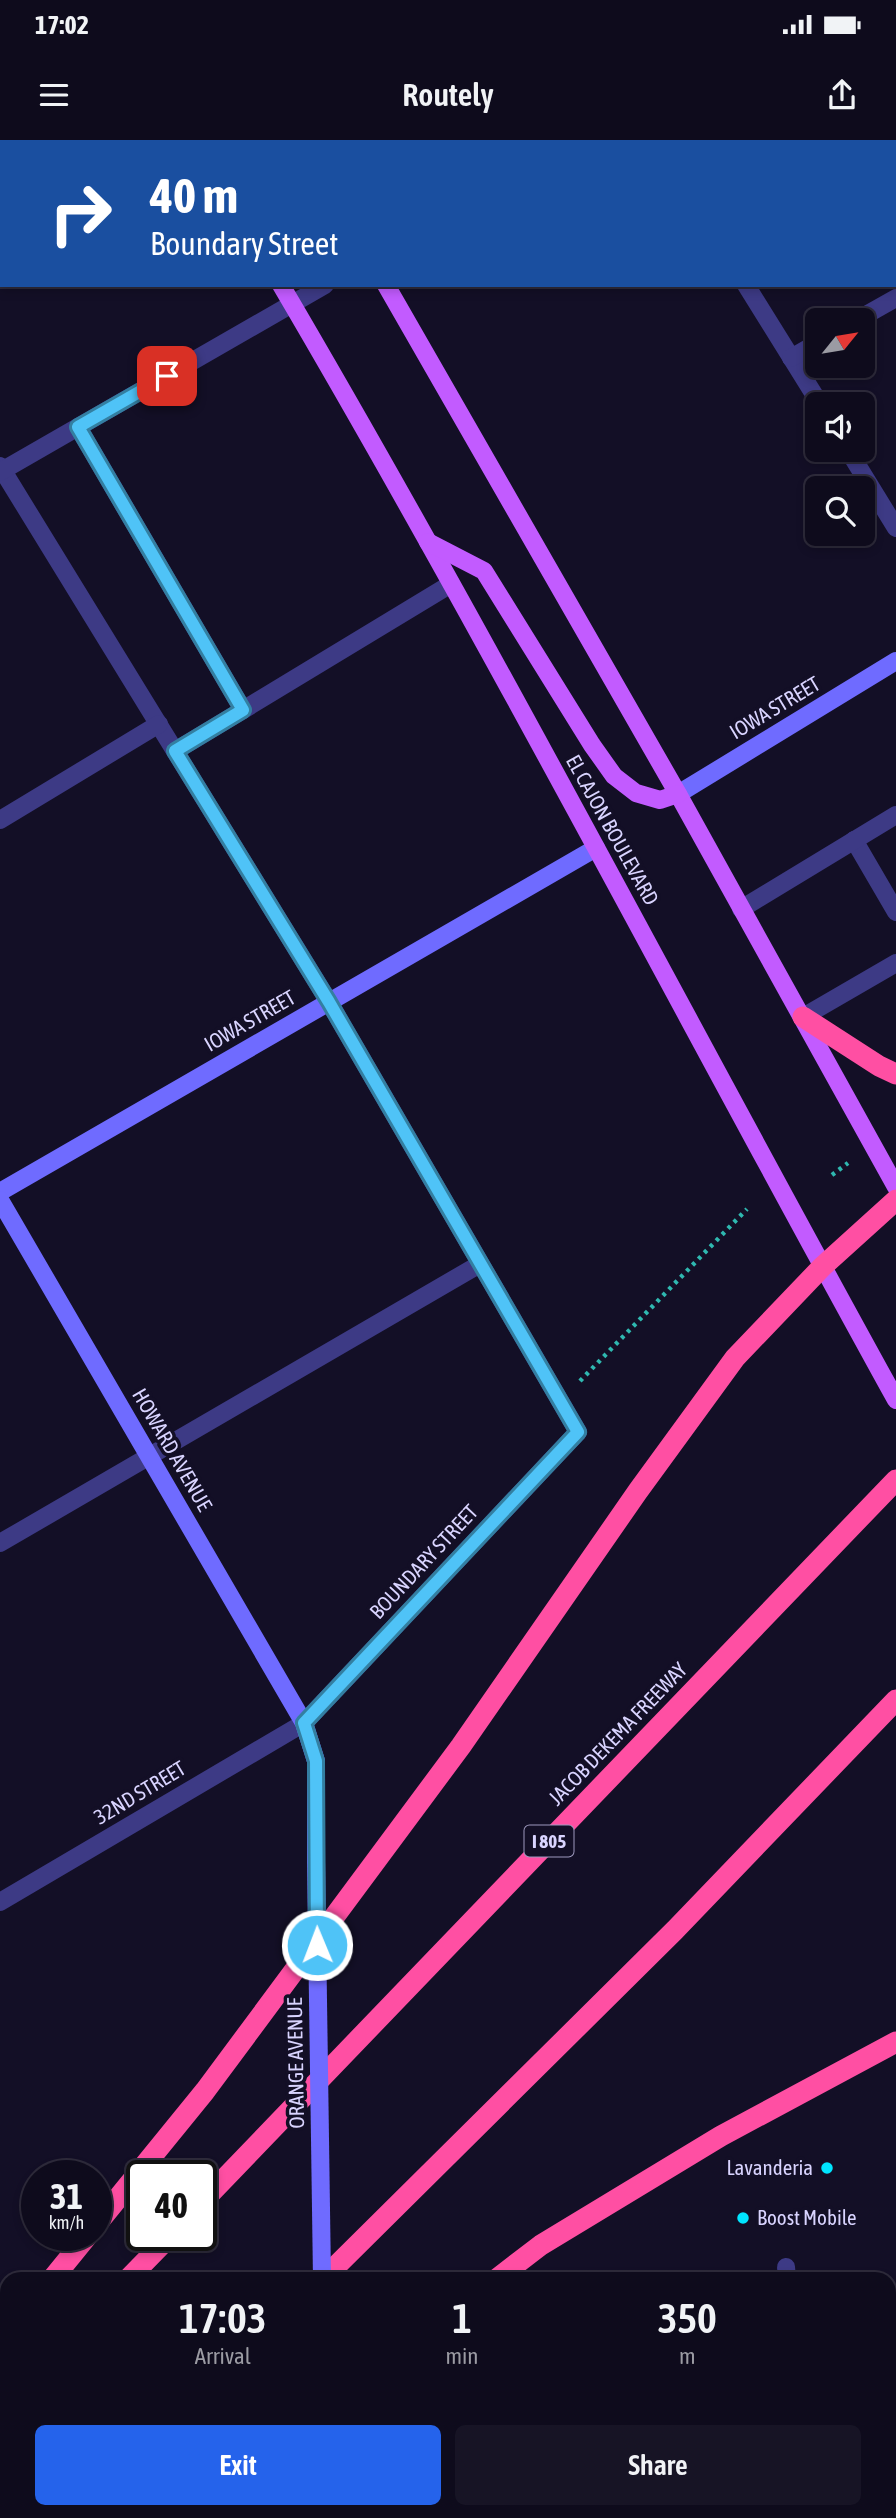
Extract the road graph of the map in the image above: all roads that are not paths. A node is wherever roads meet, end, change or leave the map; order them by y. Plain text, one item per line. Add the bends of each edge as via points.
1 (282, 287) edge
2 (322, 287) edge
3 (387, 287) edge
4 (747, 287) edge
5 (896, 298) edge
6 (292, 304) junction
7 (875, 310) edge
8 (805, 350) edge
9 (791, 358) junction
10 (812, 392) edge
11 (78, 427) junction
12 (855, 462) edge
13 (1, 470) edge
14 (896, 528) edge
15 (428, 542) junction
16 (451, 584) junction
17 (896, 661) edge
18 (243, 710) junction
19 (159, 724) junction
20 (175, 751) junction
21 (678, 794) junction
22 (896, 815) edge
23 (0, 820) edge
24 (854, 840) junction
25 (596, 848) junction
26 (741, 909) junction
27 (896, 912) edge
28 (896, 963) edge
29 (329, 1002) junction
30 (803, 1017) junction
31 (896, 1074) edge
32 (896, 1187) edge
33 (0, 1192) edge
34 (0, 1200) edge
35 (896, 1200) edge
36 (480, 1264) junction
37 (822, 1267) junction
38 (896, 1400) edge
39 (149, 1457) junction
40 (896, 1480) edge
41 (0, 1543) edge
42 (896, 1700) edge
43 (304, 1723) junction
44 (0, 1902) edge
45 (896, 2042) edge
46 (217, 2186) edge
47 (112, 2205) edge
48 (75, 2251) edge
49 (155, 2251) edge
50 (58, 2272) edge
51 (135, 2272) edge
52 (323, 2272) edge
53 (329, 2272) edge
54 (506, 2272) edge

1 - 6 main road, EL CAJON BOULEVARD
2 - 6 street
3 - 21 main road
4 - 9 street
5 - 7 street
6 - 11 street
6 - 15 main road, EL CAJON BOULEVARD
8 - 9 street
9 - 10 street
11 - 13 street
11 - 18 street
12 - 14 street
13 - 19 street
15 - 16 main road, EL CAJON BOULEVARD
15 - 21 main road via 484,571 614,776 636,793 660,800
16 - 18 street
16 - 25 main road, EL CAJON BOULEVARD
17 - 21 street, IOWA STREET
18 - 20 street
19 - 20 street
19 - 23 street
20 - 29 street
21 - 26 main road
22 - 24 street
24 - 26 street
24 - 27 street
25 - 29 street, IOWA STREET
25 - 37 main road, EL CAJON BOULEVARD
26 - 30 main road
28 - 30 street
29 - 33 street, IOWA STREET
29 - 36 street
30 - 31 highway
30 - 32 main road
34 - 39 street, HOWARD AVENUE
35 - 37 highway
36 - 39 street
36 - 43 street, BOUNDARY STREET via 578,1432
37 - 38 main road, EL CAJON BOULEVARD
37 - 47 highway via 735,1358 461,1746 205,2091
39 - 41 street
39 - 43 street, HOWARD AVENUE
40 - 46 highway, JACOB DEKEMA FREEWAY / I 805
42 - 53 highway via 675,1930
43 - 44 street, 32ND STREET
43 - 52 street, ORANGE AVENUE, bridge via 316,1761
45 - 54 highway via 721,2136 541,2245
48 - 50 highway
49 - 51 highway

